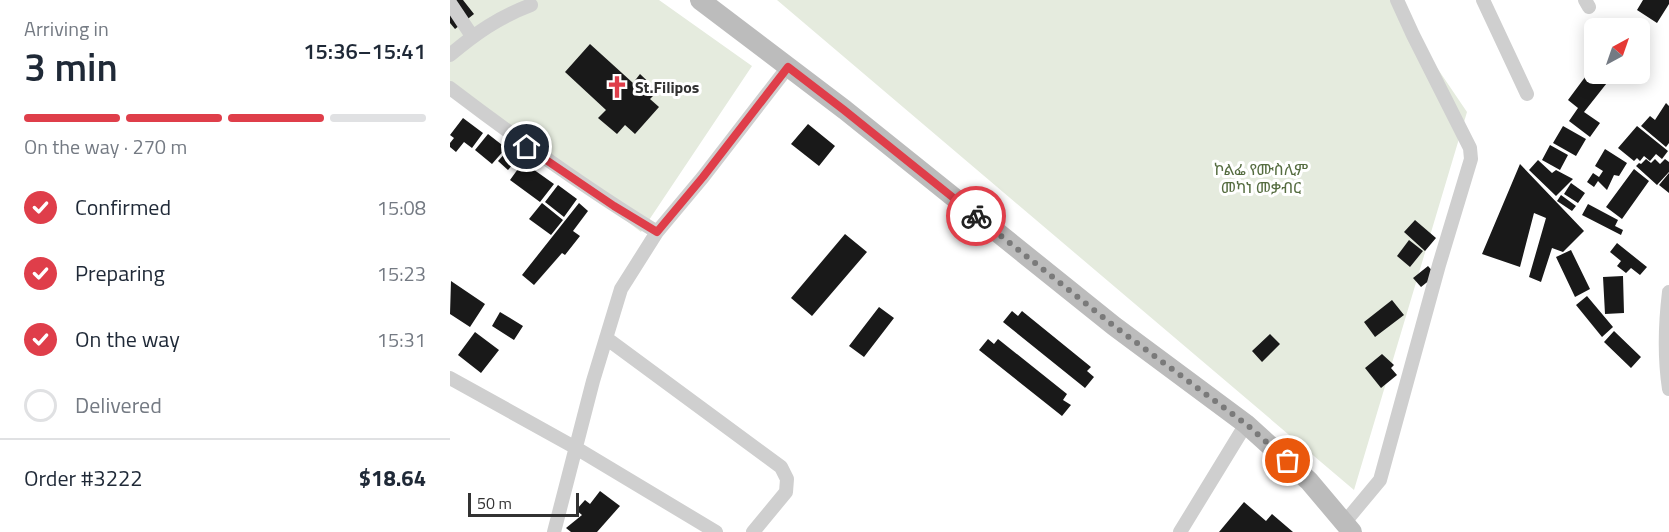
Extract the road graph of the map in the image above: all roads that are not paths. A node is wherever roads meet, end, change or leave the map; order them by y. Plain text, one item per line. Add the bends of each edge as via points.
1 (700, 0) edge
2 (1397, 0) edge
3 (1483, 0) edge
4 (450, 3) edge
5 (531, 5) dead end
6 (472, 36) junction
7 (450, 55) edge
8 (788, 67) junction
9 (450, 88) edge
10 (1527, 94) dead end
11 (657, 232) junction
12 (1669, 292) edge
13 (606, 338) junction
14 (450, 378) edge
15 (1669, 389) edge
16 (1246, 424) junction
17 (576, 448) junction
18 (1348, 527) edge
19 (554, 532) edge
20 (716, 532) edge
21 (753, 532) edge
22 (1180, 532) edge

1 - 8 street
2 - 18 street via 1470,148 1471,159 1380,480
3 - 10 street
4 - 6 street
5 - 6 street via 505,15
6 - 7 street
8 - 11 street
8 - 16 street via 1114,326
9 - 11 street via 527,147
11 - 13 street via 621,289
12 - 15 street via 1665,354
13 - 17 street
13 - 21 street via 781,467 788,479 786,492
14 - 17 street
16 - 18 street via 1309,481
16 - 22 street
17 - 19 street
17 - 20 street

